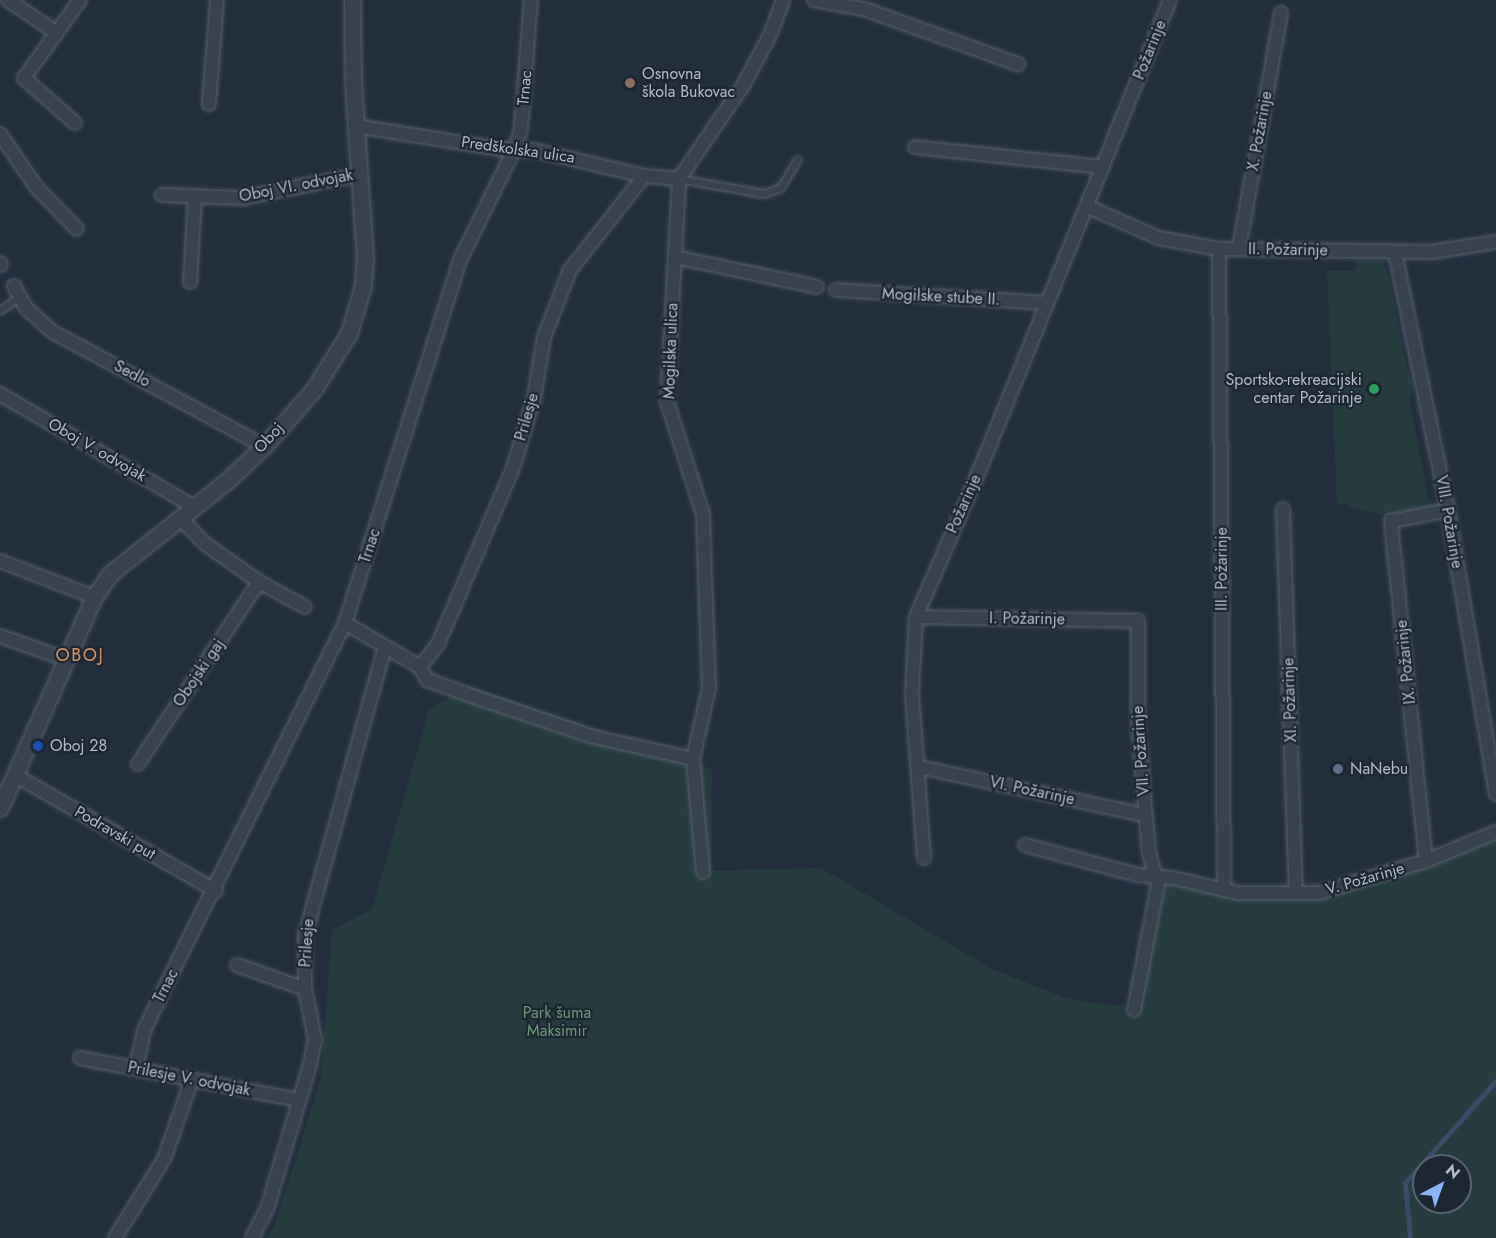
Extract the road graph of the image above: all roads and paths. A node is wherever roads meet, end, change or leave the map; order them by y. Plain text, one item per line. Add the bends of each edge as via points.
1 (9, 0) edge
2 (80, 0) edge
3 (217, 0) edge
4 (352, 0) edge
5 (531, 0) edge
6 (783, 0) edge
7 (814, 0) edge
8 (1170, 0) edge
9 (1281, 13) dead end
10 (57, 33) junction
11 (1017, 64) dead end
12 (209, 104) dead end
13 (75, 123) dead end
14 (356, 126) junction
15 (0, 134) edge
16 (915, 147) dead end
17 (515, 148) junction
18 (798, 160) dead end
19 (1103, 167) junction
20 (361, 174) junction
21 (644, 176) junction
22 (679, 179) junction
23 (162, 195) dead end
24 (195, 198) junction
25 (1086, 206) junction
26 (78, 229) dead end
27 (1496, 242) edge
28 (1219, 249) junction
29 (1239, 249) junction
30 (1395, 252) junction
31 (675, 256) junction
32 (190, 282) dead end
33 (816, 287) dead end
34 (836, 290) dead end
35 (17, 292) joint
36 (1046, 303) junction
37 (0, 311) edge
38 (0, 394) edge
39 (264, 446) junction
40 (194, 507) junction
41 (1283, 509) dead end
42 (1448, 510) junction
43 (180, 518) junction
44 (0, 561) edge
45 (259, 582) junction
46 (94, 597) junction
47 (305, 607) dead end
48 (916, 617) junction
49 (1138, 621) joint
50 (345, 622) junction
51 (0, 636) edge
52 (385, 647) junction
53 (68, 660) junction
54 (420, 667) junction
55 (693, 759) junction
56 (138, 764) dead end
57 (919, 767) junction
58 (15, 775) junction
59 (1496, 794) edge
60 (0, 808) edge
61 (1145, 815) junction
62 (1496, 832) edge
63 (1025, 845) dead end
64 (924, 858) dead end
65 (1426, 861) junction
66 (703, 872) dead end
67 (1156, 878) junction
68 (1224, 890) junction
69 (216, 891) junction
70 (1296, 892) junction
71 (237, 965) dead end
72 (305, 989) junction
73 (1134, 1010) dead end
74 (80, 1058) dead end
75 (136, 1068) junction
76 (192, 1079) junction
77 (298, 1100) junction
78 (115, 1238) edge
79 (252, 1238) edge

1 - 10 street
2 - 10 street
3 - 12 street
4 - 14 street, Oboj
5 - 17 street, Trnac via 521,129
6 - 22 street via 771,33 744,84
7 - 11 street via 864,9
8 - 19 street, Požarinje
9 - 29 street, X. Požarinje
10 - 13 street via 24,78
14 - 17 street, Predškolska ulica via 500,149
14 - 20 street, Oboj
15 - 26 street via 37,188
16 - 19 street
17 - 21 street, Predškolska ulica via 584,159
17 - 50 street, Trnac via 460,258
18 - 22 lane via 781,188 764,194
19 - 25 street, Požarinje
20 - 24 street, Oboj VI. odvojak via 243,198
20 - 39 street, Oboj via 363,285 352,324 314,389
21 - 22 street, Predškolska ulica
21 - 54 street, Prilesje via 570,270 544,338 534,398 513,468 438,644
22 - 31 street, Mogilska ulica
23 - 24 street, Oboj VI. odvojak
24 - 32 street
25 - 28 street, II. Požarinje via 1159,238
25 - 36 street, Požarinje
27 - 30 street, II. Požarinje via 1450,252
28 - 29 street, II. Požarinje
28 - 68 street, III. Požarinje
29 - 30 street, II. Požarinje
30 - 42 street, VIII. Požarinje
31 - 33 street
31 - 55 street, Mogilska ulica via 667,402 703,526 709,688
34 - 36 street, Mogilske stube II.
35 - 37 lane
35 - 39 street, Sedlo via 36,318 53,332
36 - 48 street, Požarinje
38 - 40 street, Oboj V. odvojak
39 - 40 street, Oboj
40 - 43 street, Oboj
41 - 70 street, XI. Požarinje
42 - 59 street, VIII. Požarinje
42 - 65 street, IX. Požarinje via 1391,521
43 - 45 street via 204,543
43 - 46 street, Oboj via 124,559
44 - 46 street
45 - 47 street
45 - 56 street, Obojski gaj
46 - 53 street, Oboj
48 - 49 street, I. Požarinje
48 - 57 street, Požarinje via 912,694
49 - 61 street, VII. Požarinje via 1138,725
50 - 52 street
50 - 69 street, Trnac
51 - 53 street
52 - 54 street
52 - 72 street, Prilesje via 304,936
53 - 58 street, Oboj
54 - 55 street via 427,680 594,737
55 - 66 street, Mogilska ulica
57 - 61 street, VI. Požarinje
57 - 64 street, Požarinje
58 - 60 street, Oboj
58 - 69 street, Podravski put
61 - 67 street, VII. Požarinje
62 - 65 street, V. Požarinje
63 - 67 street
65 - 70 street, V. Požarinje via 1339,890
67 - 68 street, V. Požarinje
67 - 73 street, VII. Požarinje
68 - 70 street, V. Požarinje
69 - 75 street, Trnac via 144,1031
71 - 72 street
72 - 77 street, Prilesje via 315,1039
74 - 75 street, Prilesje V. odvojak
75 - 76 street, Prilesje V. odvojak
76 - 77 street, Prilesje V. odvojak
76 - 78 street via 164,1159
77 - 79 street, Prilesje via 267,1209

